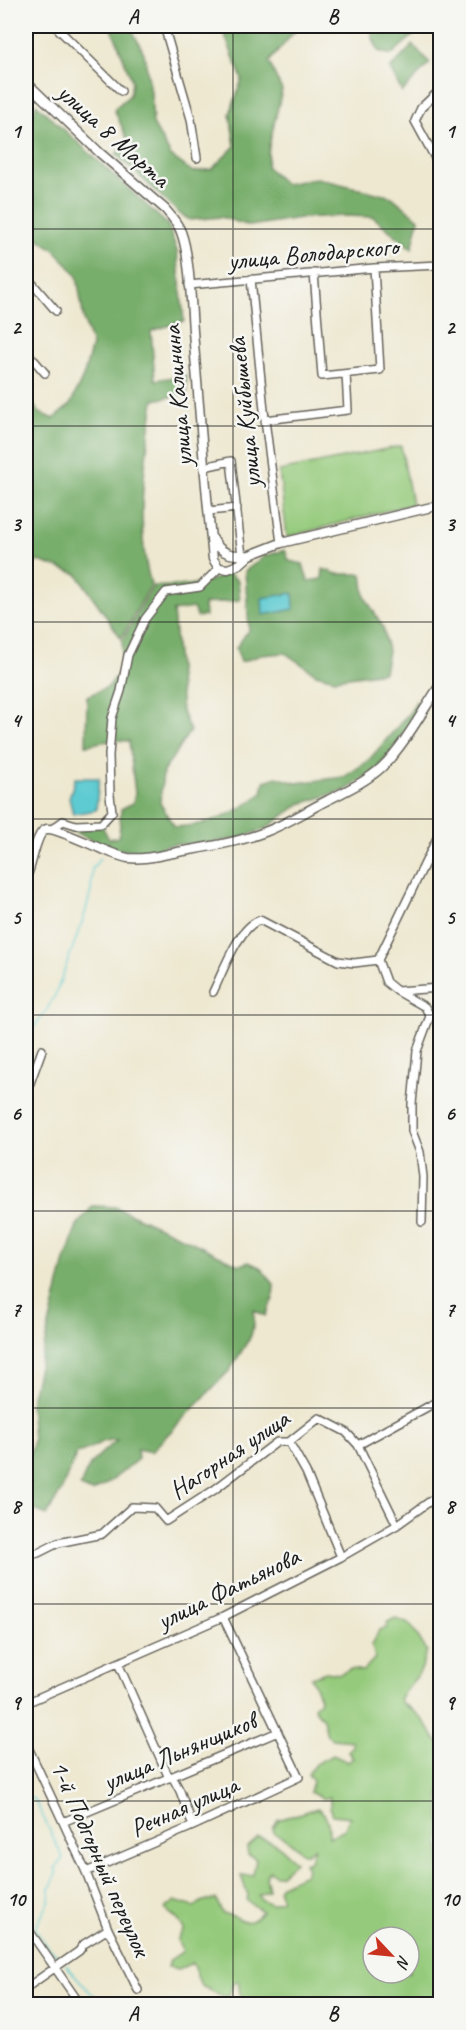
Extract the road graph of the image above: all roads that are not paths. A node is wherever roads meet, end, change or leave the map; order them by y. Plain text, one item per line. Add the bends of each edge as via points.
1 (32, 26) edge
2 (55, 26) edge
3 (164, 26) edge
4 (26, 33) edge
5 (26, 82) edge
6 (441, 90) edge
7 (121, 91) dead end
8 (197, 158) dead end
9 (441, 167) edge
10 (174, 219) joint
11 (441, 265) edge
12 (374, 268) junction
13 (314, 273) junction
14 (26, 276) edge
15 (251, 279) junction
16 (189, 285) junction
17 (56, 311) dead end
18 (26, 351) edge
19 (45, 373) dead end
20 (346, 374) junction
21 (265, 420) junction
22 (204, 467) junction
23 (441, 505) edge
24 (237, 508) junction
25 (209, 511) junction
26 (281, 543) junction
27 (216, 552) junction
28 (244, 558) junction
29 (219, 568) junction
30 (441, 685) edge
31 (52, 829) junction
32 (441, 832) edge
33 (26, 877) edge
34 (378, 960) junction
35 (441, 988) edge
36 (397, 991) junction
37 (213, 992) dead end
38 (42, 1050) dead end
39 (26, 1094) edge
40 (422, 1222) dead end
41 (441, 1400) edge
42 (289, 1442) junction
43 (358, 1445) junction
44 (441, 1494) edge
45 (397, 1525) junction
46 (26, 1556) edge
47 (341, 1557) junction
48 (223, 1617) junction
49 (118, 1663) junction
50 (26, 1703) edge
51 (278, 1732) junction
52 (26, 1743) edge
53 (171, 1778) junction
54 (63, 1822) junction
55 (193, 1826) junction
56 (86, 1872) junction
57 (26, 1926) edge
58 (108, 1929) junction
59 (55, 1967) junction
60 (26, 1988) edge
61 (138, 1990) dead end
62 (80, 2004) edge

1 - 4 street
2 - 7 street
3 - 8 street
5 - 10 main road, улица 8 Марта
6 - 9 street via 421,108 415,121
10 - 16 main road, улица Калинина via 185,246
11 - 12 street, улица Володарского
12 - 13 street, улица Володарского
12 - 20 street via 380,370
13 - 15 street, улица Володарского
13 - 20 street via 322,376
14 - 17 street
15 - 16 street, улица Володарского
15 - 21 street, улица Куйбышева
16 - 22 main road, улица Калинина
18 - 19 street
20 - 21 street via 348,410
21 - 26 street, улица Куйбышева
22 - 24 street via 231,461
22 - 25 main road, улица Калинина
23 - 26 main road
24 - 25 street
24 - 28 street
25 - 27 main road, улица Калинина
26 - 28 main road
27 - 28 main road
27 - 29 main road via 215,564
28 - 29 main road via 228,569
29 - 31 street via 200,587 166,592 145,619 128,655 112,718 112,812 101,824 63,821
30 - 31 main road via 381,768 346,791 264,832 238,841 138,858 111,854
31 - 33 main road via 43,830 38,837
32 - 34 street
34 - 36 street via 386,982
34 - 37 street via 338,962 260,920 253,922 241,937
35 - 36 street
36 - 40 street via 425,1007 430,1016 417,1051 412,1104 412,1131 423,1177
38 - 39 street
41 - 43 street
42 - 43 street, Нагорная улица via 319,1418 346,1432
42 - 46 street, Нагорная улица via 277,1442 166,1521 155,1508 132,1507 102,1534 58,1543
42 - 47 street via 306,1472
43 - 45 street
44 - 45 street, улица Фатьянова
45 - 47 street, улица Фатьянова
47 - 48 street, улица Фатьянова
48 - 49 street, улица Фатьянова
48 - 51 street
49 - 50 street, улица Фатьянова
49 - 53 street
51 - 53 street, улица Льнянщиков
51 - 55 street, Речная улица via 299,1777
52 - 54 street, 1-й Подгорный переулок
53 - 54 street, улица Льнянщиков
53 - 55 street
54 - 56 street, 1-й Подгорный переулок
55 - 56 street, Речная улица
56 - 58 street, 1-й Подгорный переулок
57 - 59 street
58 - 59 street
58 - 61 street, 1-й Подгорный переулок
59 - 60 street
59 - 62 street

